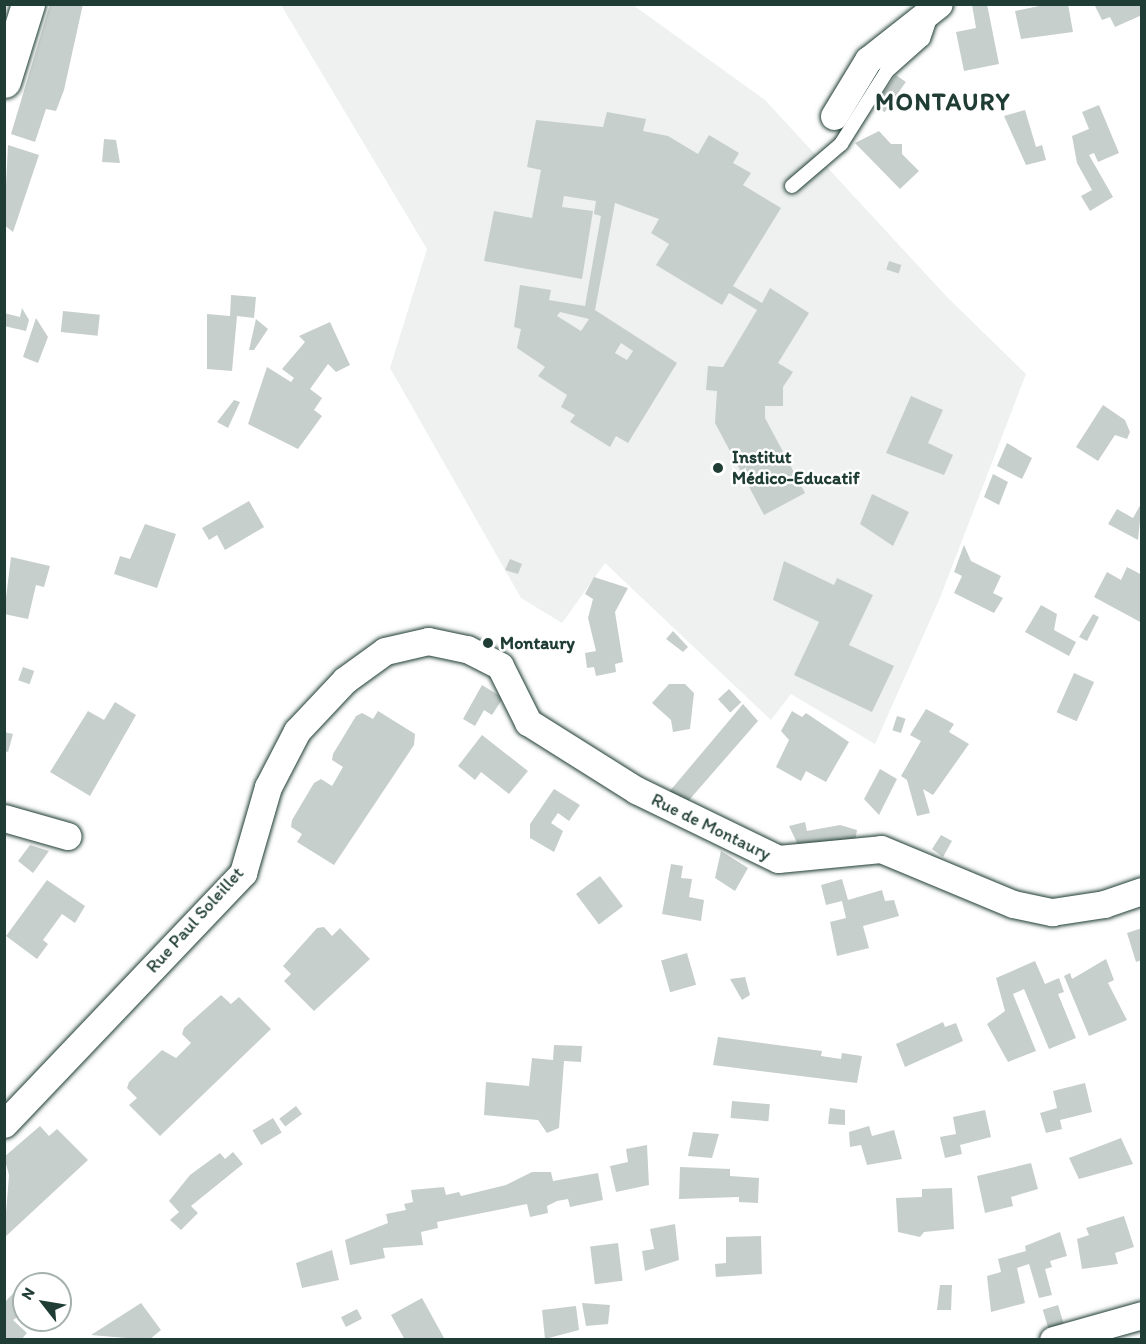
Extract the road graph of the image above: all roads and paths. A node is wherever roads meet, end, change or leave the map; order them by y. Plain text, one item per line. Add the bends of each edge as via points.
1 (28, 4) edge
2 (937, 6) edge
3 (4, 81) edge
4 (834, 116) dead end
5 (792, 186) dead end
6 (500, 666) joint
7 (4, 818) edge
8 (67, 836) dead end
9 (1142, 891) edge
10 (4, 1124) edge
11 (1142, 1315) edge
12 (1053, 1340) edge

1 - 3 main road
2 - 4 street via 868,60
2 - 5 lane via 923,39 887,71 841,144
6 - 9 street, Rue de Montaury via 528,722 636,790 778,859 881,849 1012,904 1052,912 1104,904
6 - 10 street, Rue Paul Soleillet via 467,649 428,642 386,651 345,680 297,731 268,787 243,873
7 - 8 street
11 - 12 street

